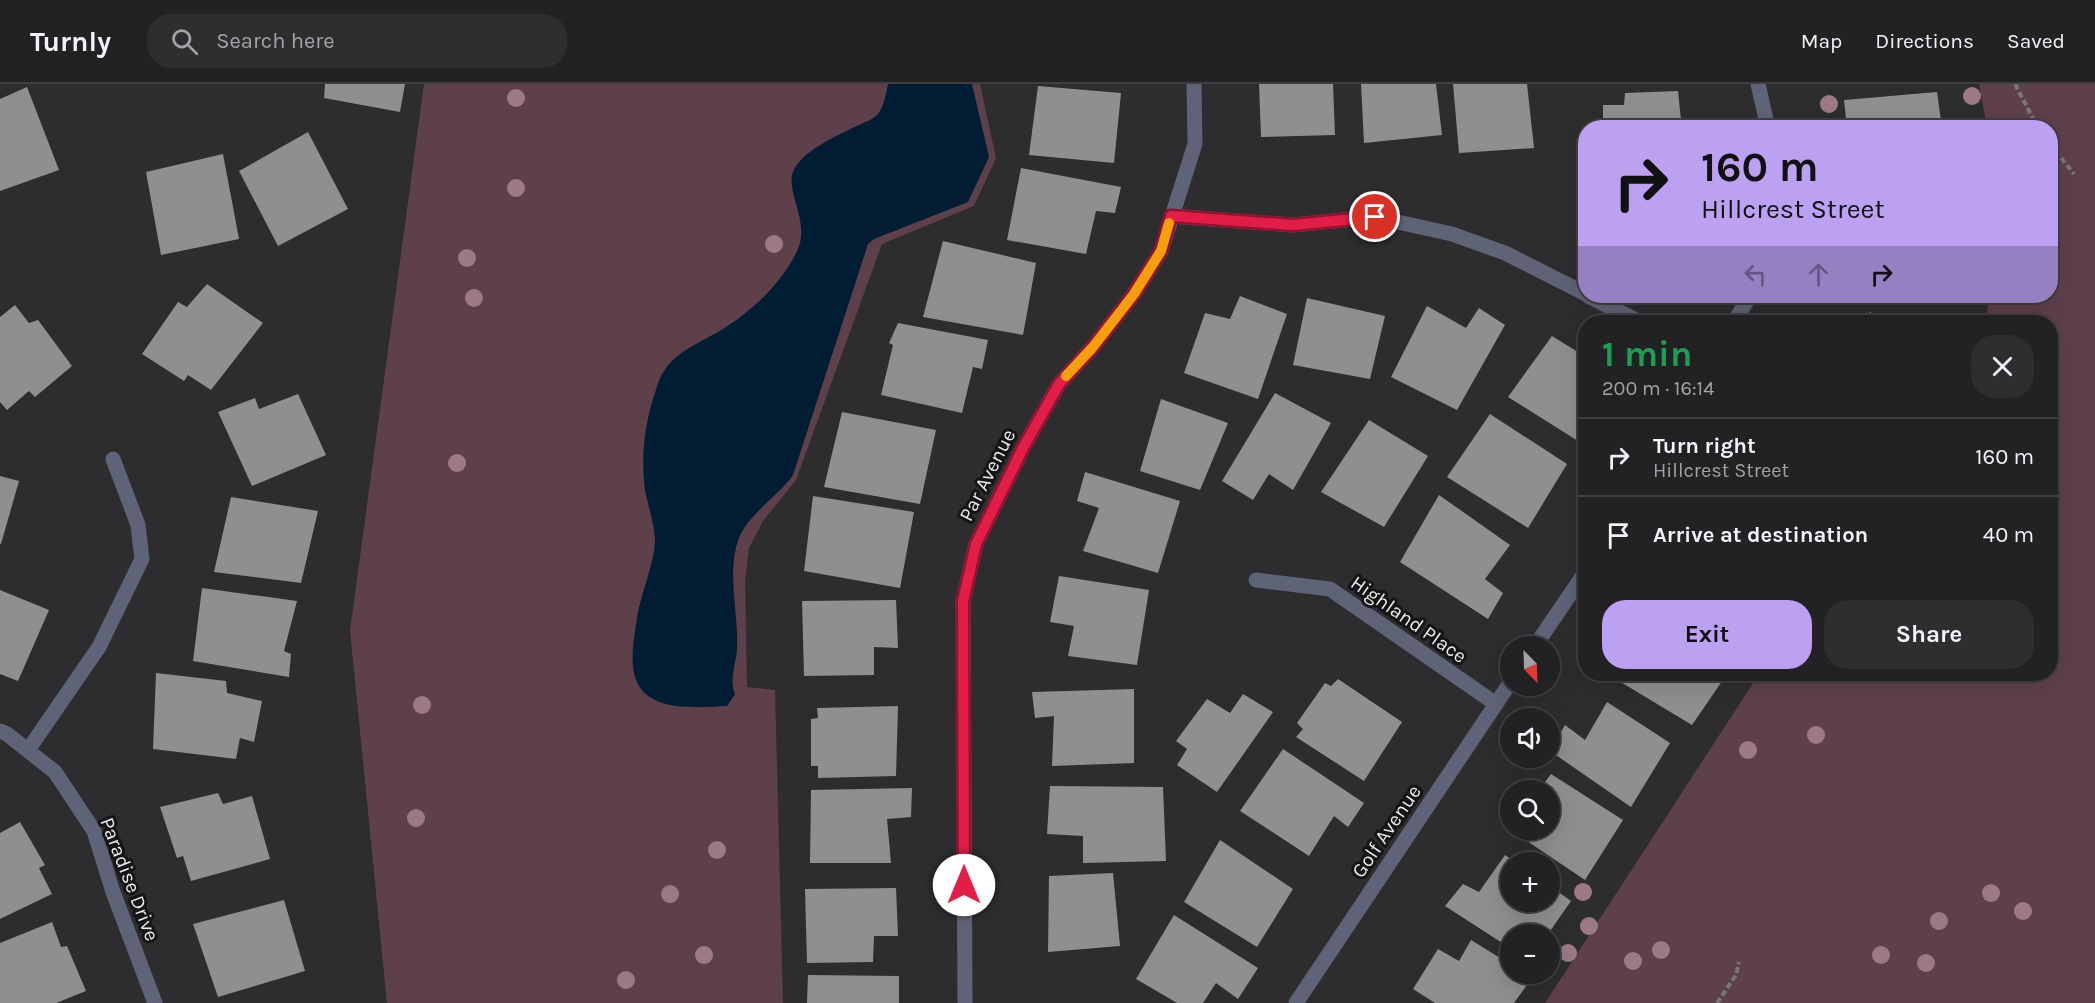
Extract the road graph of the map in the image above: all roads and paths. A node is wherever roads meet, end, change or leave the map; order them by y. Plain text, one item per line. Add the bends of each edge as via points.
1 (1194, 84) edge
2 (1758, 84) edge
3 (2015, 84) edge
4 (1766, 120) edge
5 (2034, 120) edge
6 (2058, 154) edge
7 (2074, 174) dead end
8 (1171, 216) junction
9 (1578, 290) edge
10 (1603, 303) edge
11 (1626, 315) edge
12 (113, 459) dead end
13 (1256, 579) dead end
14 (1578, 583) edge
15 (1542, 636) edge
16 (1502, 696) edge
17 (1496, 705) junction
18 (0, 731) edge
19 (28, 750) junction
20 (1739, 962) dead end
21 (155, 1003) edge
22 (965, 1003) edge
23 (1296, 1003) edge
24 (1717, 1003) edge

1 - 8 street, Par Avenue via 1194,144
2 - 4 street
3 - 5 path
6 - 7 path
8 - 9 street via 1293,225 1375,217 1452,234 1505,253
8 - 22 street, Par Avenue via 1161,251 1134,294 1059,384 976,544 963,601
10 - 11 street
12 - 19 street via 138,525 142,559 99,647
13 - 17 street, Highland Place via 1330,589
14 - 15 street
16 - 17 street, Golf Avenue
17 - 23 street, Golf Avenue
18 - 19 street, Paradise Drive
19 - 21 street, Paradise Drive via 55,772 94,831
20 - 24 path via 1736,975

